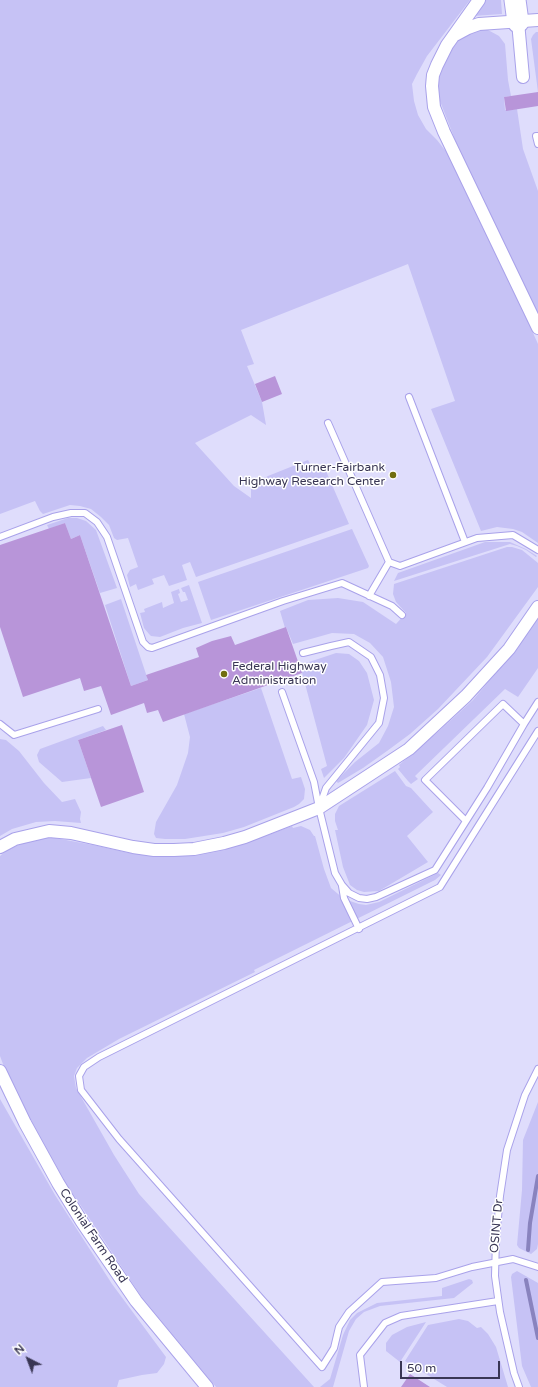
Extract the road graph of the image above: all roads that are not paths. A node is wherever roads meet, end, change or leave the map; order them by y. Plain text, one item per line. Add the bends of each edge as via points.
1 (479, 0) edge
2 (515, 0) edge
3 (528, 21) edge
4 (452, 37) junction
5 (523, 77) dead end
6 (537, 136) edge
7 (538, 144) edge
8 (538, 328) edge
9 (409, 397) dead end
10 (328, 423) dead end
11 (0, 536) edge
12 (465, 542) junction
13 (538, 550) edge
14 (389, 562) junction
15 (369, 596) junction
16 (538, 607) edge
17 (402, 615) dead end
18 (303, 654) dead end
19 (282, 692) dead end
20 (538, 702) edge
21 (98, 708) dead end
22 (0, 724) edge
23 (524, 724) junction
24 (538, 731) edge
25 (319, 808) junction
26 (466, 821) junction
27 (0, 847) edge
28 (342, 885) junction
29 (359, 929) junction
30 (538, 1069) edge
31 (0, 1071) edge
32 (495, 1262) junction
33 (538, 1267) edge
34 (498, 1301) junction
35 (207, 1387) edge
36 (364, 1387) edge
37 (519, 1387) edge

1 - 4 street
2 - 3 highway
3 - 4 street via 480,24
3 - 5 street
4 - 8 street via 433,75 434,107
6 - 7 lane
9 - 12 lane
10 - 14 lane
11 - 15 lane via 53,516 85,513 97,522 106,537 143,642 152,648 283,601 342,583
12 - 13 lane via 478,538 513,535
12 - 14 lane via 400,566
14 - 15 lane
15 - 17 lane via 392,606
16 - 25 street via 509,649 472,690 415,744
18 - 25 lane via 349,642 371,658 380,675 384,698 379,723 326,788
19 - 25 lane via 311,772
20 - 23 lane
21 - 22 lane via 14,735
23 - 26 lane
23 - 26 lane via 503,704 425,780
24 - 29 lane via 440,887
25 - 27 street via 245,837 194,849 133,847 71,832 49,831 15,839
25 - 28 lane via 335,873
26 - 28 lane via 435,870 367,899 349,893
28 - 29 lane via 344,898
29 - 32 lane via 99,1057 84,1066 79,1076 81,1090 118,1138 322,1367 334,1348 339,1327 349,1312 382,1282 436,1278
30 - 32 lane, OSINT Dr via 525,1095 507,1150 500,1196
31 - 35 street, Colonial Farm Road via 25,1123 82,1222 136,1301
32 - 33 lane via 513,1259
32 - 34 lane, OSINT Dr
34 - 36 lane via 401,1316 384,1323 360,1356
34 - 37 lane, OSINT Dr via 506,1343

